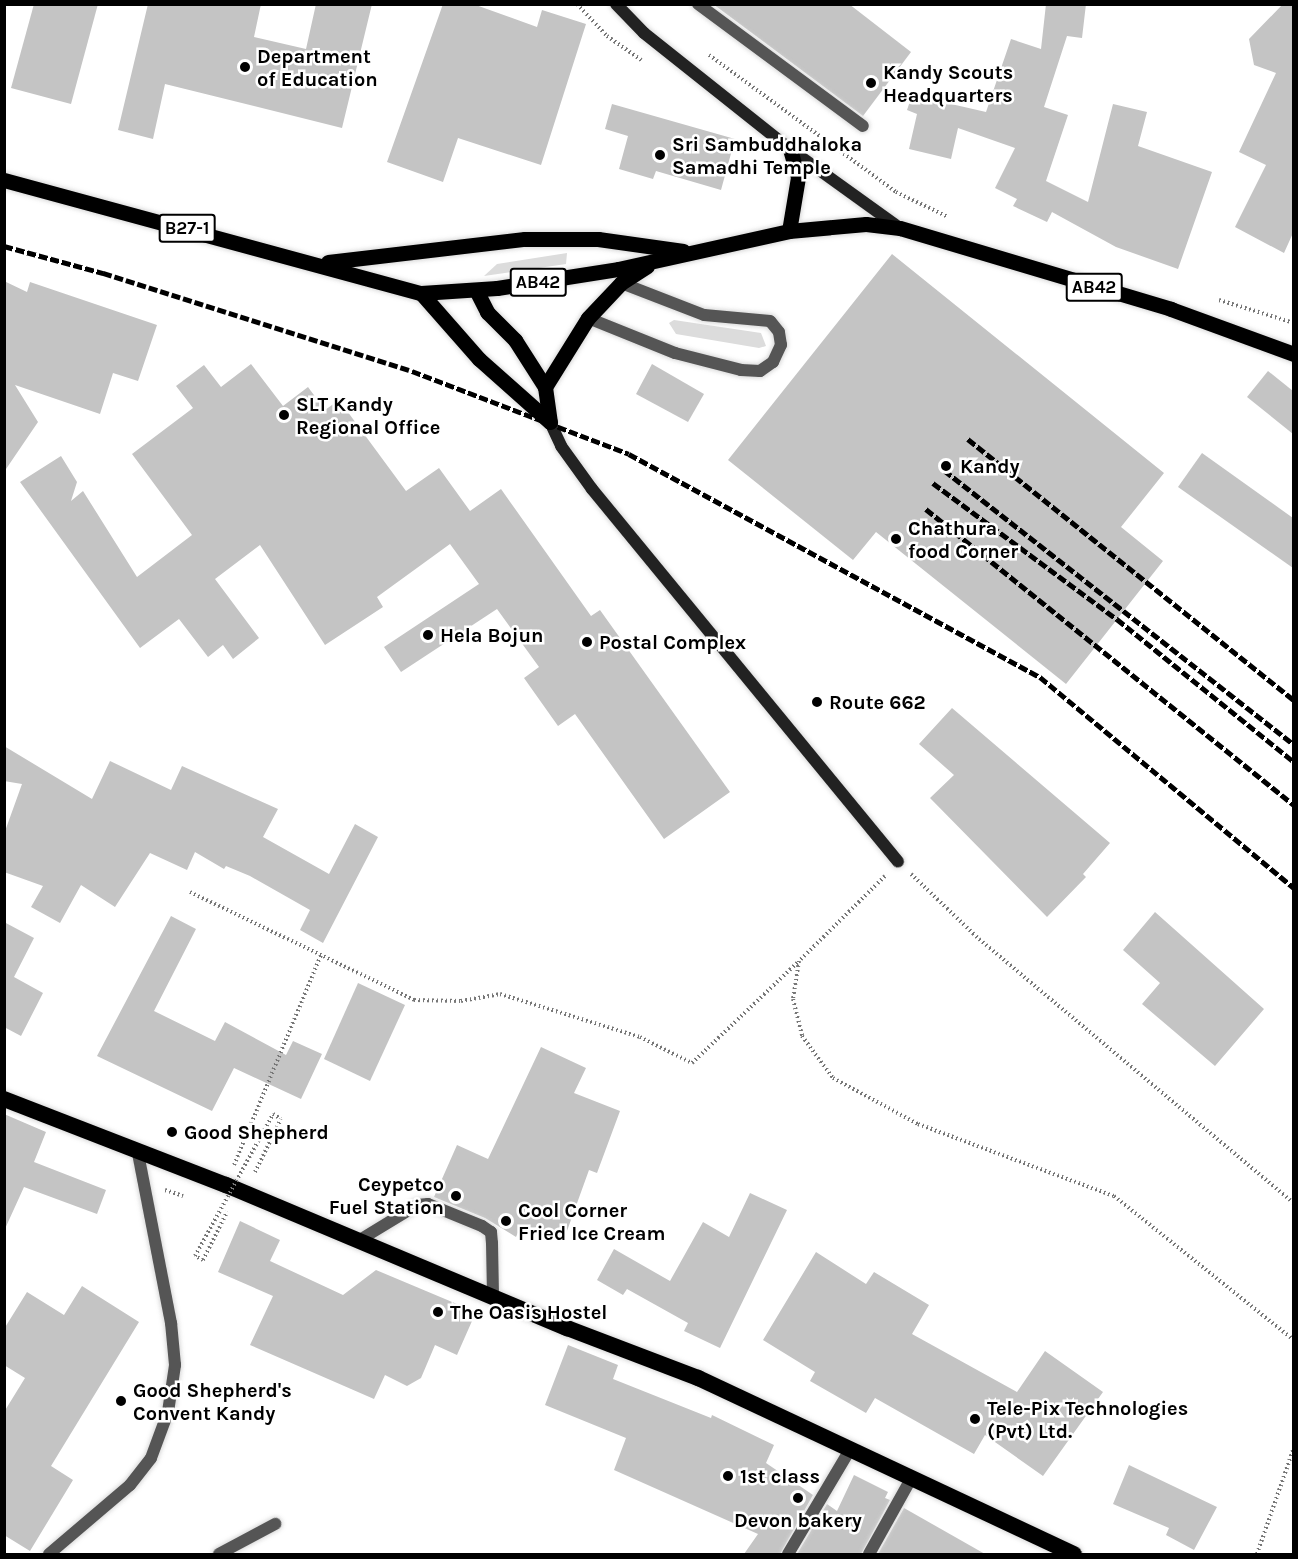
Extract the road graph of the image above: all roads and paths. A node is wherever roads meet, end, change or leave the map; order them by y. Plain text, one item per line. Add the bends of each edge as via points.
1 (616, 4) edge
2 (698, 4) edge
3 (700, 48) dead end
4 (863, 126) dead end
5 (790, 149) junction
6 (4, 180) edge
7 (959, 220) dead end
8 (900, 228) junction
9 (789, 231) junction
10 (692, 253) junction
11 (655, 261) junction
12 (320, 263) junction
13 (621, 283) junction
14 (476, 290) junction
15 (421, 293) junction
16 (1215, 299) dead end
17 (588, 318) junction
18 (1293, 323) edge
19 (1293, 354) edge
20 (545, 387) junction
21 (550, 422) junction
22 (898, 862) junction
23 (190, 892) dead end
24 (321, 956) junction
25 (799, 961) junction
26 (4, 1099) edge
27 (266, 1151) dead end
28 (138, 1153) junction
29 (226, 1185) junction
30 (1293, 1203) edge
31 (221, 1225) dead end
32 (358, 1241) junction
33 (493, 1297) junction
34 (1293, 1340) edge
35 (1293, 1447) edge
36 (851, 1448) junction
37 (912, 1477) junction
38 (274, 1524) dead end
39 (49, 1554) edge
40 (219, 1554) edge
41 (788, 1554) edge
42 (869, 1554) edge
43 (1074, 1554) edge
44 (1257, 1554) edge

1 - 5 main road via 644,33
2 - 4 street
3 - 7 path via 896,192
5 - 8 main road
5 - 9 main road via 798,177
6 - 12 main road, B27-1
8 - 9 main road, AB42 via 866,224
8 - 19 main road, AB42 via 1171,309
9 - 10 main road, AB42
10 - 11 main road, AB42
10 - 12 main road via 598,239 525,239
11 - 13 main road, AB42
11 - 14 main road, AB42
12 - 15 main road, B27-1
13 - 17 main road, AB42
13 - 17 street via 704,315 770,321 779,332 781,345 773,362 760,371 730,368 675,353
14 - 15 main road, AB42
14 - 20 main road via 487,312 516,340
15 - 21 main road via 479,359
16 - 18 path
17 - 20 main road, AB42
20 - 21 main road
21 - 22 main road via 561,446 592,489
22 - 25 path
22 - 30 path via 979,939
23 - 24 path
24 - 25 path via 414,1000 461,1001 500,994 640,1037 692,1063
24 - 29 path
25 - 34 path via 793,999 802,1036 833,1078 918,1124 1114,1196
26 - 28 highway
27 - 31 path, bridge via 281,1119 273,1114 195,1256 203,1260
28 - 29 highway
28 - 39 street via 171,1323 175,1365 168,1412 152,1458 130,1485
29 - 32 highway
32 - 33 highway
32 - 33 street via 417,1205 428,1204 482,1226 491,1232
33 - 36 highway via 698,1378
35 - 44 path
36 - 37 highway
36 - 41 street
37 - 42 street
37 - 43 highway
38 - 40 street

